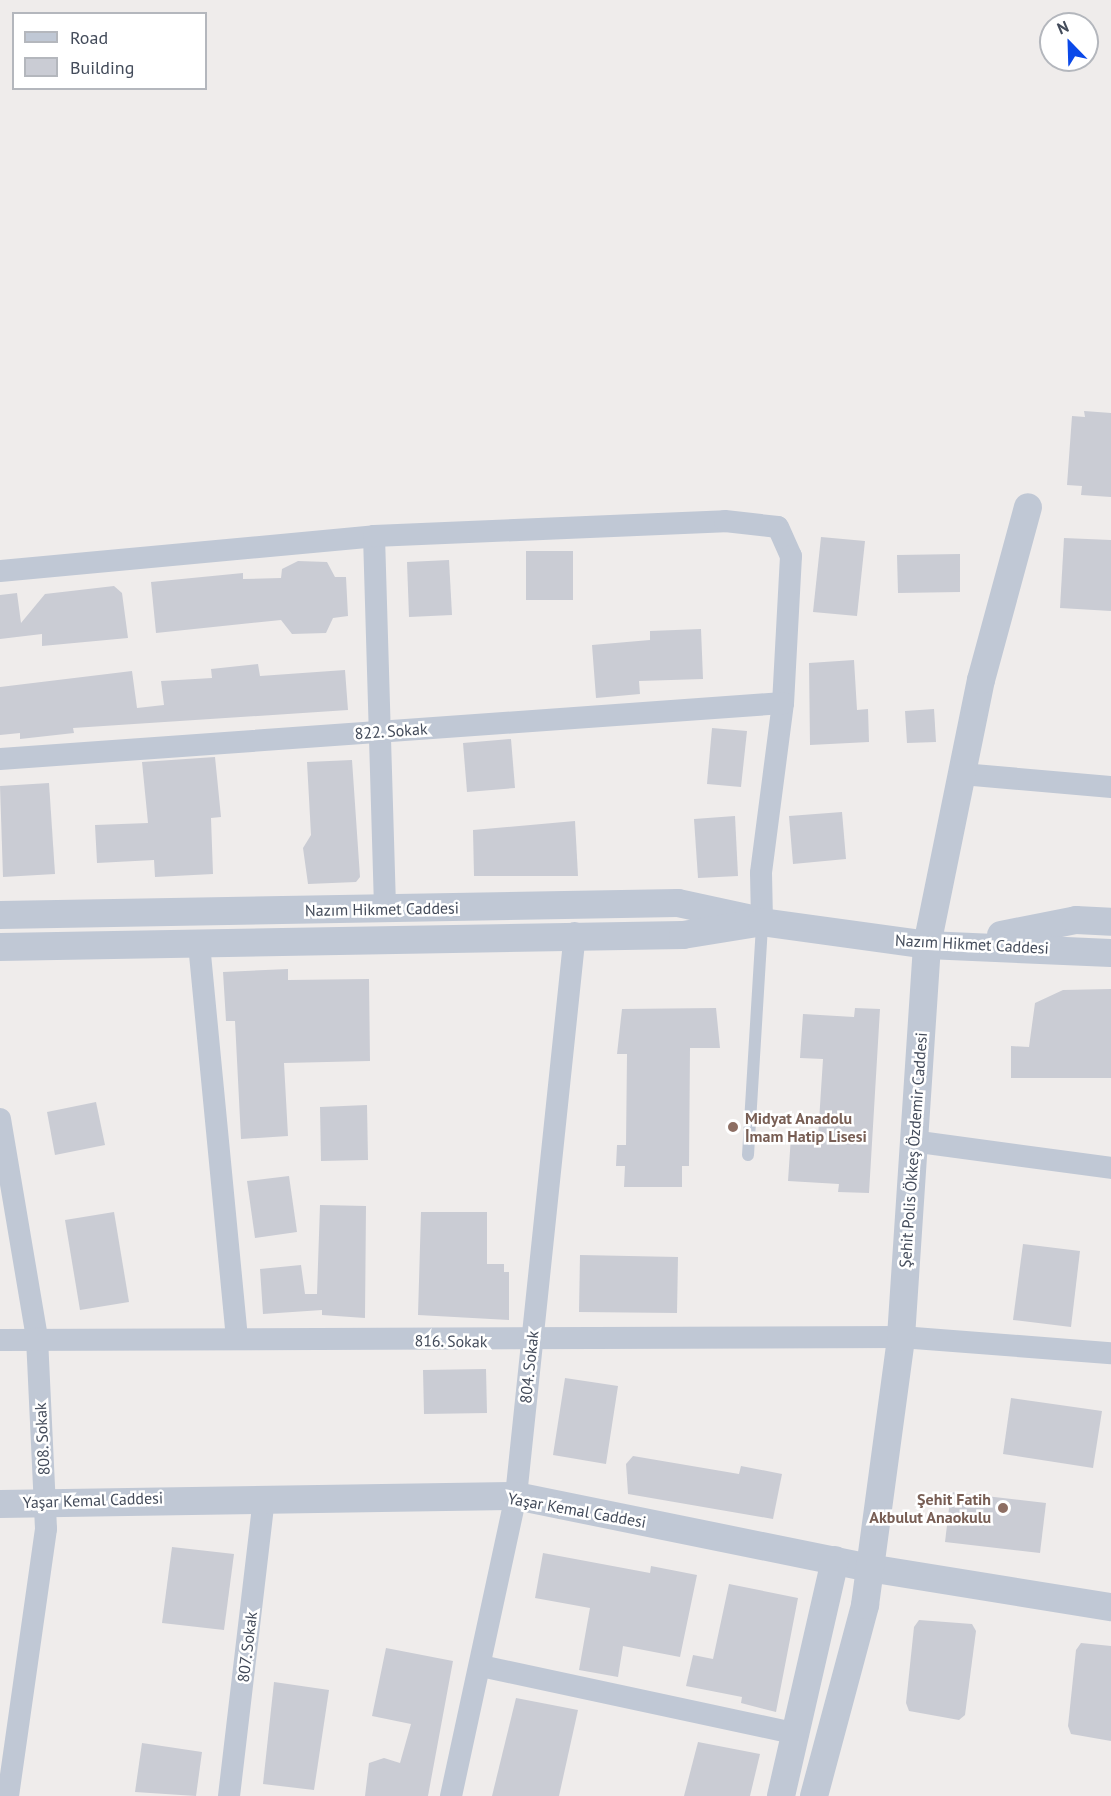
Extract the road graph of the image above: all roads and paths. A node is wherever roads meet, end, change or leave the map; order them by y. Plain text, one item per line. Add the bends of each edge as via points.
1 (1029, 507) dead end
2 (374, 536) junction
3 (0, 571) edge
4 (783, 703) junction
5 (378, 732) junction
6 (0, 759) edge
7 (962, 774) junction
8 (1111, 787) edge
9 (385, 909) junction
10 (0, 915) edge
11 (762, 921) junction
12 (1111, 922) edge
13 (575, 933) junction
14 (199, 944) junction
15 (940, 945) junction
16 (0, 947) edge
17 (1111, 953) edge
18 (0, 1125) edge
19 (912, 1141) junction
20 (748, 1155) dead end
21 (1111, 1168) edge
22 (901, 1337) junction
23 (37, 1338) junction
24 (237, 1338) junction
25 (0, 1340) edge
26 (531, 1342) junction
27 (1111, 1353) edge
28 (516, 1496) junction
29 (264, 1497) junction
30 (45, 1500) junction
31 (0, 1504) edge
32 (835, 1560) junction
33 (868, 1568) junction
34 (1111, 1607) edge
35 (481, 1666) junction
36 (798, 1734) junction
37 (6, 1748) edge
38 (8, 1796) edge
39 (229, 1796) edge
40 (451, 1796) edge
41 (781, 1796) edge
42 (814, 1796) edge

1 - 7 street, Şehit Polis Ökkeş Özdemir Caddesi
2 - 3 street
2 - 4 street via 725,521 778,527 791,556
2 - 5 street
4 - 5 street, 822. Sokak
4 - 11 street via 761,873
5 - 6 street, 822. Sokak
5 - 9 street
7 - 8 street
7 - 15 street, Şehit Polis Ökkeş Özdemir Caddesi
9 - 10 street, Nazım Hikmet Caddesi
9 - 11 street, Nazım Hikmet Caddesi via 678,903
11 - 13 street, Nazım Hikmet Caddesi via 683,935
11 - 15 street, Nazım Hikmet Caddesi
11 - 20 lane
12 - 15 street via 1076,920
13 - 14 street, Nazım Hikmet Caddesi
13 - 26 street, 804. Sokak
14 - 16 street, Nazım Hikmet Caddesi
14 - 24 street
15 - 17 street, Nazım Hikmet Caddesi
15 - 19 street, Şehit Polis Ökkeş Özdemir Caddesi
18 - 23 street, 808. Sokak
19 - 21 street
19 - 22 street, Şehit Polis Ökkeş Özdemir Caddesi
22 - 26 street, 816. Sokak
22 - 27 street, 816. Sokak
22 - 33 street, Şehit Polis Ökkeş Özdemir Caddesi
23 - 24 street, 816. Sokak
23 - 25 street, 816. Sokak
23 - 30 street, 808. Sokak
24 - 26 street, 816. Sokak
26 - 28 street, 804. Sokak
28 - 29 street, Yaşar Kemal Caddesi
28 - 32 street, Yaşar Kemal Caddesi
28 - 35 street, 804. Sokak
29 - 30 street, Yaşar Kemal Caddesi
29 - 39 street, 807. Sokak
30 - 31 street, Yaşar Kemal Caddesi
30 - 37 street, 808. Sokak via 46,1529
32 - 33 street, Yaşar Kemal Caddesi
32 - 36 street
33 - 34 street, Yaşar Kemal Caddesi
33 - 42 street, Şehit Polis Ökkeş Özdemir Caddesi via 866,1605
35 - 36 street
35 - 40 street, 804. Sokak
36 - 41 street
37 - 38 street, 808. Sokak

